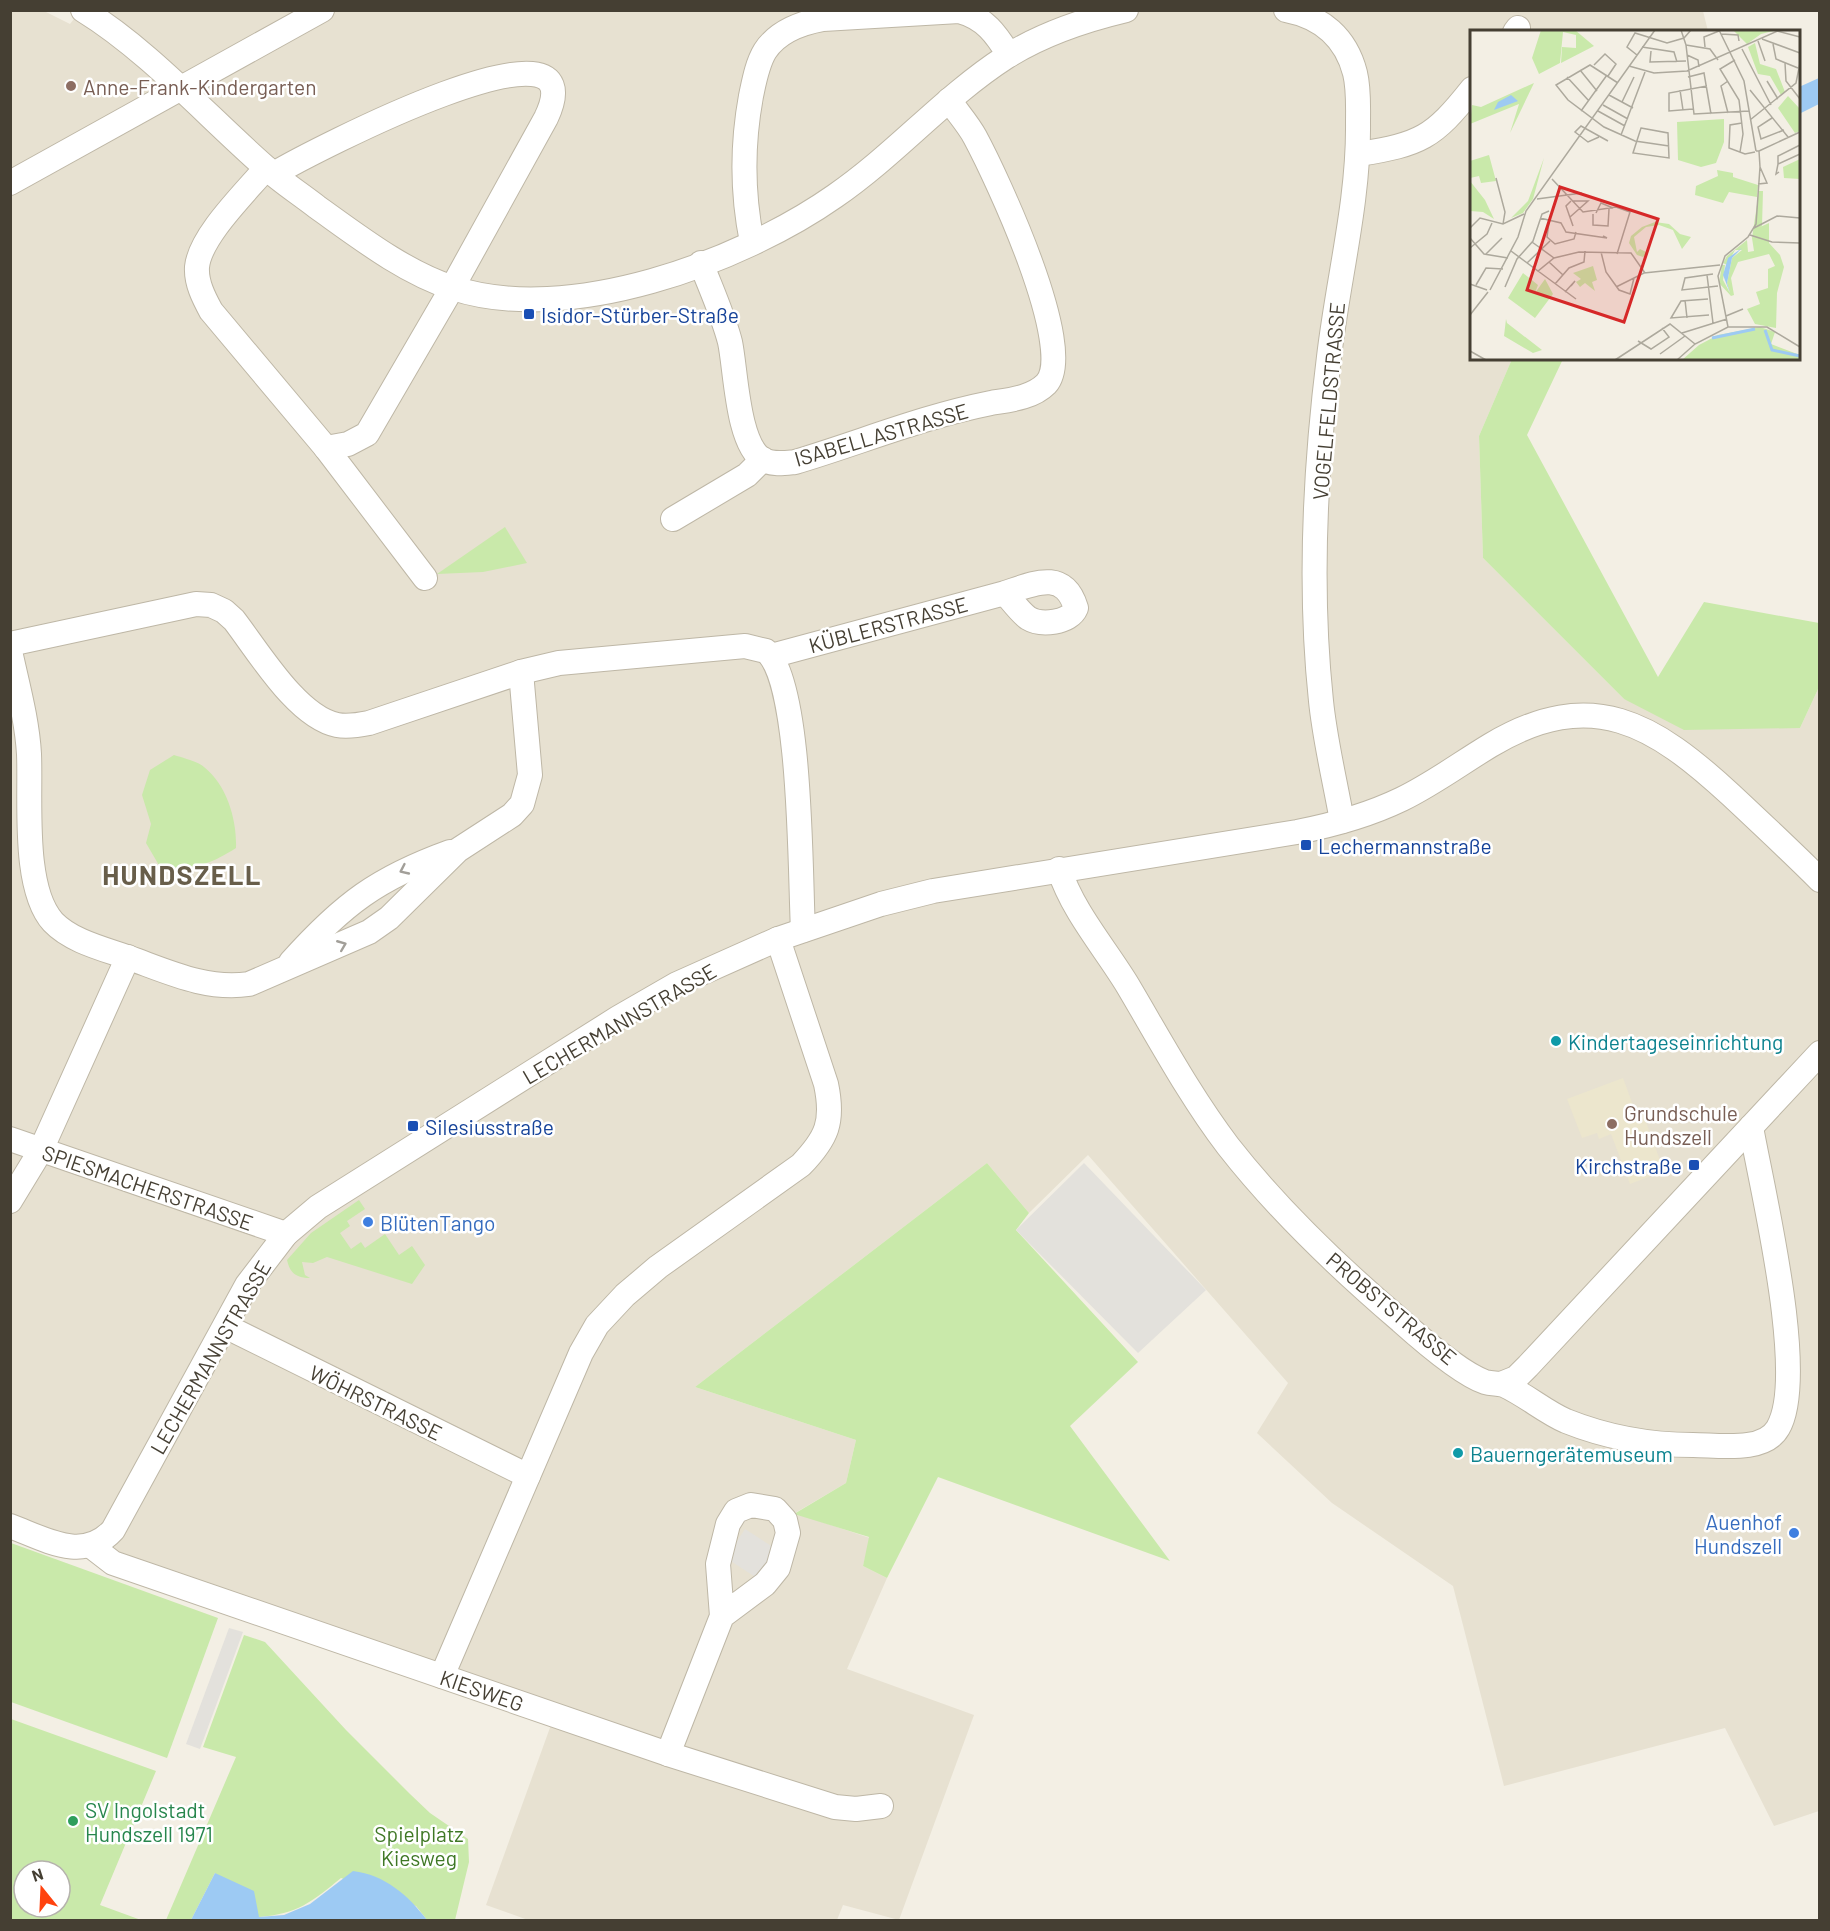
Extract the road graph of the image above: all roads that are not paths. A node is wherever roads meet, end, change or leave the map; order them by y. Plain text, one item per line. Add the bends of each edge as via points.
1 (83, 10) edge
2 (322, 10) edge
3 (1126, 10) edge
4 (1290, 11) edge
5 (1009, 55) junction
6 (180, 90) junction
7 (1470, 91) edge
8 (949, 100) junction
9 (1359, 154) junction
10 (270, 171) junction
11 (10, 183) edge
12 (752, 242) junction
13 (701, 263) junction
14 (452, 288) junction
15 (326, 448) junction
16 (763, 459) junction
17 (673, 519) dead end
18 (425, 578) dead end
19 (1005, 593) dead end
20 (10, 644) edge
21 (10, 651) edge
22 (771, 656) junction
23 (521, 672) junction
24 (1342, 821) junction
25 (458, 850) junction
26 (1059, 869) junction
27 (1820, 880) edge
28 (803, 930) junction
29 (778, 939) junction
30 (128, 957) junction
31 (288, 966) junction
32 (1820, 1053) edge
33 (1751, 1127) junction
34 (10, 1139) edge
35 (41, 1150) junction
36 (10, 1201) edge
37 (286, 1234) junction
38 (225, 1326) junction
39 (1501, 1384) junction
40 (528, 1476) junction
41 (10, 1526) edge
42 (91, 1546) junction
43 (722, 1616) dead end
44 (442, 1676) junction
45 (668, 1754) junction
46 (881, 1806) dead end

1 - 6 street via 136,48
2 - 6 street
3 - 5 street via 1065,28
4 - 9 street, VOGELFELDSTRASSE via 1326,26 1348,52 1356,75
5 - 8 street
5 - 12 street via 987,24 959,11 823,19 805,22 777,37 764,52 747,118 743,162
6 - 10 street
6 - 11 street
7 - 9 street via 1438,128 1416,141
8 - 12 street via 874,168 833,198
8 - 16 street, ISABELLASTRASSE via 973,135 1019,232 1052,335 1054,368 1047,383 1024,396 943,413 795,462 776,464
9 - 24 street, VOGELFELDSTRASSE via 1329,357 1315,576 1321,702
10 - 14 street via 364,241
10 - 14 street via 429,84 514,53 538,57 554,83 546,118
10 - 15 street via 207,240 197,267 200,290 211,311
12 - 13 street
13 - 14 street via 618,290 545,300 490,297
13 - 16 street, ISABELLASTRASSE via 729,340 744,424 754,450
14 - 15 street via 367,434 348,444
15 - 18 street
16 - 17 street, ISABELLASTRASSE via 747,475
19 - 22 street, KÜBLERSTRASSE
20 - 23 street via 180,606 211,605 234,620 296,699 315,716 345,725 369,723
21 - 30 street via 29,753 33,860 44,908 63,931
22 - 23 street via 745,646 596,658
22 - 28 street via 780,670 791,716
23 - 25 street via 530,760 527,790 512,815
24 - 26 street, LECHERMANNSTRASSE via 1297,832
24 - 27 street, LECHERMANNSTRASSE via 1400,800 1517,732 1547,721 1594,716 1623,721 1670,743 1711,776
31 -> 25 street via 369,932 389,918
25 -> 31 street via 414,865 364,892 319,931
26 - 28 street, LECHERMANNSTRASSE via 933,891
26 - 39 street, PROBSTSTRASSE via 1074,904 1177,1069 1251,1173 1326,1254 1421,1338 1473,1375
28 - 29 street, LECHERMANNSTRASSE
29 - 37 street, LECHERMANNSTRASSE via 677,984 618,1018 348,1187
29 - 40 street via 826,1084 831,1105 826,1133 801,1165 658,1268 597,1325
30 - 31 street via 173,974 228,987 249,984
30 - 35 street
32 - 33 street
33 - 39 street via 1528,1366 1516,1378
33 - 39 street, PROBSTSTRASSE via 1788,1351 1787,1393 1778,1429 1768,1439 1737,1445 1675,1445 1624,1438 1565,1420
34 - 35 street, SPIESMACHERSTRASSE
35 - 36 street
35 - 37 street, SPIESMACHERSTRASSE
37 - 38 street, LECHERMANNSTRASSE via 247,1285
38 - 40 street, WÖHRSTRASSE
38 - 42 street, LECHERMANNSTRASSE via 113,1530
40 - 44 street
41 - 42 street via 64,1546
42 - 44 street, KIESWEG via 113,1563
43 - 45 street
44 - 45 street, KIESWEG
45 - 46 street, KIESWEG via 835,1807

